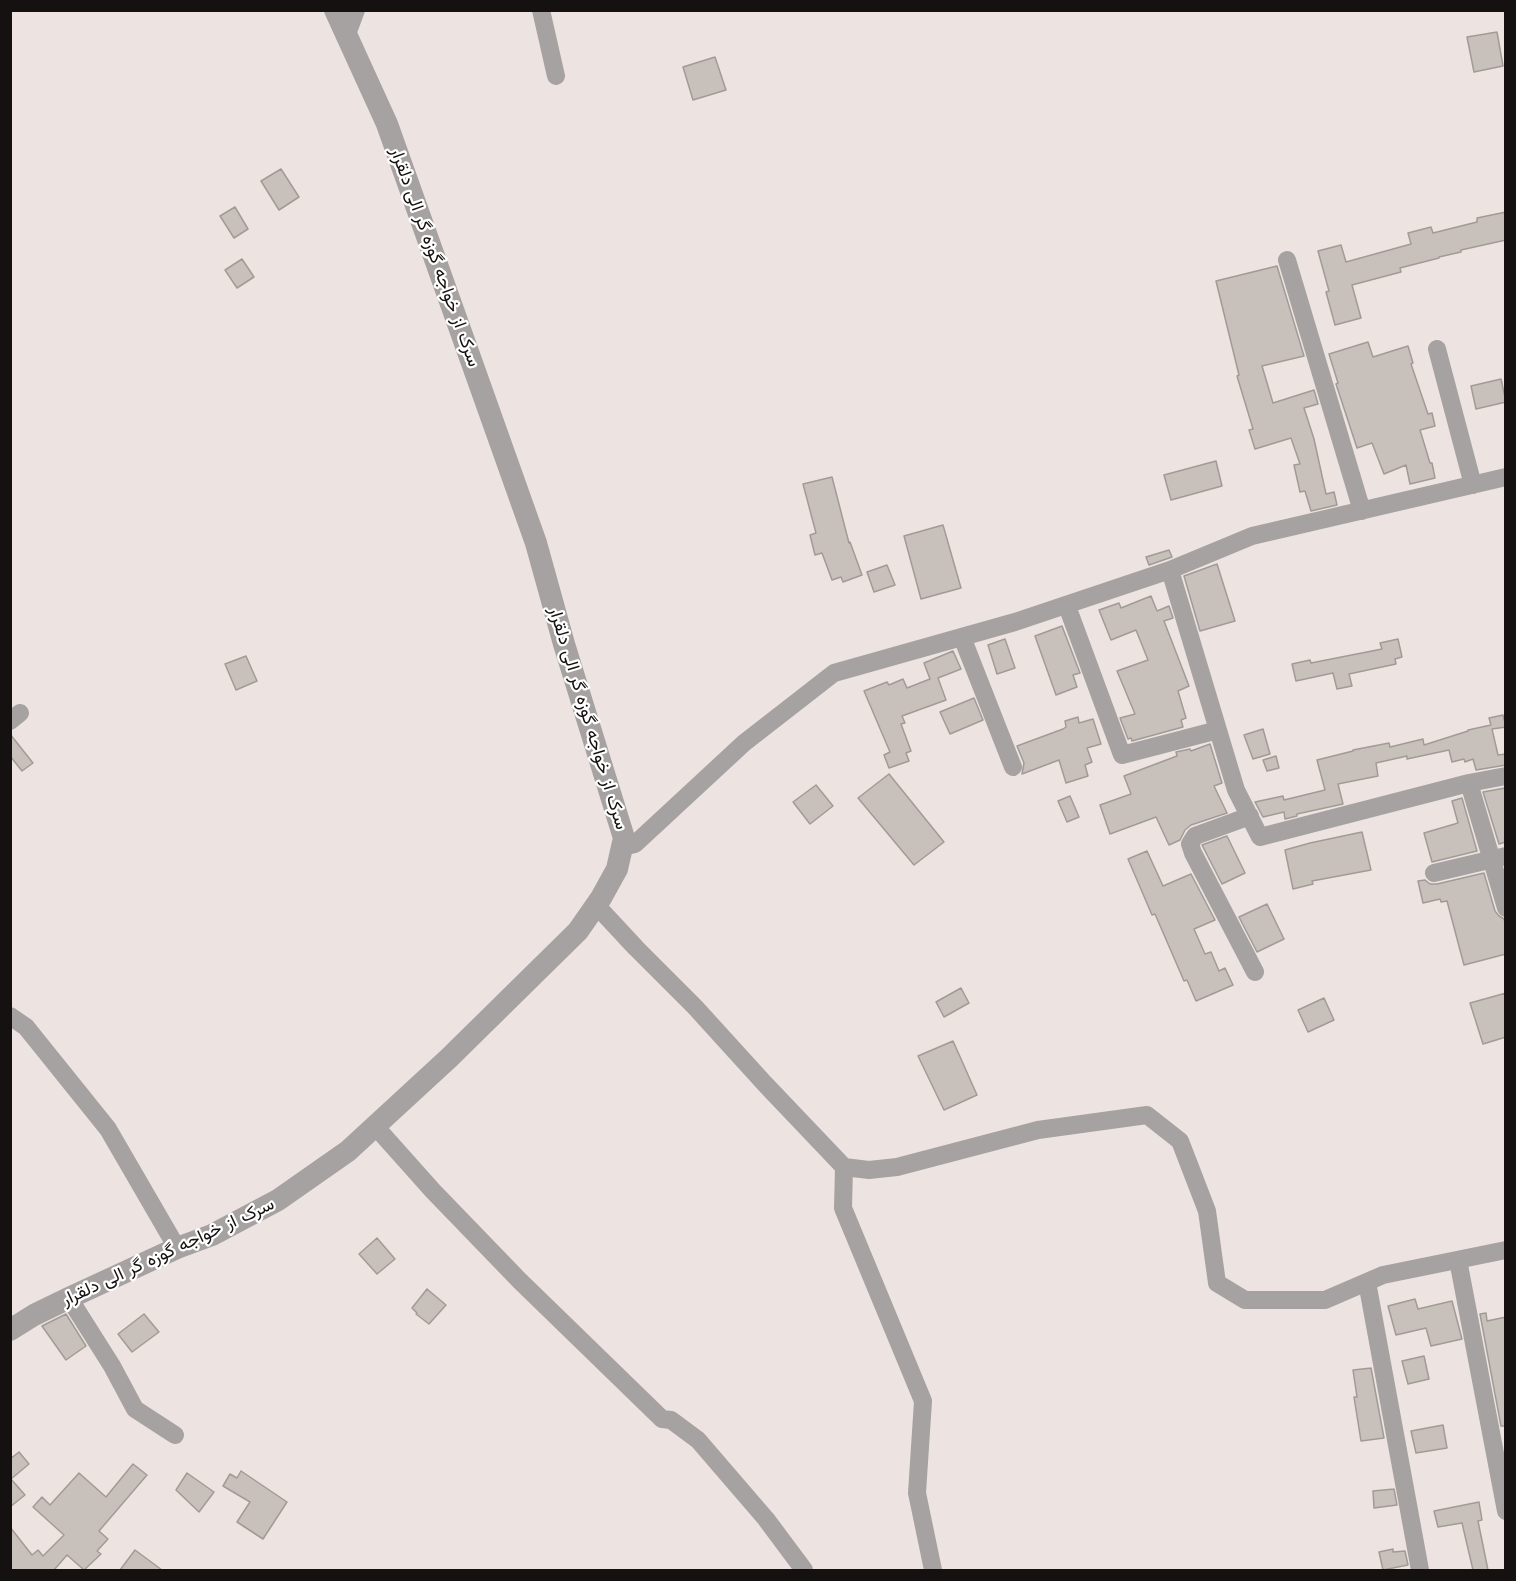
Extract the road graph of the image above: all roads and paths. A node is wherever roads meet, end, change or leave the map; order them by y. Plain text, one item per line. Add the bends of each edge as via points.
1 (335, 10) edge
2 (357, 10) edge
3 (541, 10) edge
4 (347, 34) junction
5 (556, 76) dead end
6 (1287, 260) dead end
7 (1437, 349) dead end
8 (1506, 477) edge
9 (1473, 485) junction
10 (1362, 511) junction
11 (1170, 570) junction
12 (1066, 606) junction
13 (962, 637) junction
14 (1218, 730) junction
15 (1013, 767) dead end
16 (1506, 776) edge
17 (1469, 783) junction
18 (1250, 816) junction
19 (622, 847) junction
20 (1499, 858) edge
21 (1434, 873) dead end
22 (596, 905) junction
23 (1506, 908) edge
24 (1255, 972) dead end
25 (10, 1016) edge
26 (375, 1126) junction
27 (844, 1167) junction
28 (177, 1248) junction
29 (1506, 1250) edge
30 (1458, 1260) junction
31 (1367, 1282) junction
32 (69, 1298) junction
33 (10, 1330) edge
34 (175, 1435) dead end
35 (1506, 1511) edge
36 (804, 1570) edge
37 (933, 1570) edge
38 (1420, 1570) edge

1 - 4 street, سرک از خواجه گوزه گر الی دلقرار
2 - 4 street
3 - 5 street
4 - 19 street, سرک از خواجه گوزه گر الی دلقرار via 387,124 536,543 624,838
6 - 10 street
7 - 9 street
8 - 9 street
9 - 10 street
10 - 11 street via 1252,536
11 - 12 street
11 - 14 street
12 - 13 street
12 - 14 street via 1122,755
13 - 15 street
13 - 19 street via 834,673 744,743 636,844
14 - 18 street via 1236,790
16 - 17 street
17 - 18 street via 1260,837
17 - 20 street
18 - 24 street via 1195,836 1190,843
19 - 22 street, سرک از خواجه گوزه گر الی دلقرار via 617,869
20 - 21 street
20 - 23 street
22 - 26 street, سرک از خواجه گوزه گر الی دلقرار via 562,948
22 - 27 street
25 - 28 street via 26,1026 108,1129
26 - 28 street, سرک از خواجه گوزه گر الی دلقرار via 348,1151 278,1200
26 - 36 street via 520,1281 662,1419 671,1419 698,1440
27 - 31 street via 897,1167 1038,1130 1147,1115 1179,1141 1208,1211 1217,1283 1245,1300 1325,1300
27 - 37 street via 843,1208 923,1401 917,1493
28 - 32 street, سرک از خواجه گوزه گر الی دلقرار
29 - 30 street
30 - 31 street via 1383,1275
30 - 35 street
31 - 38 street
32 - 33 street, سرک از خواجه گوزه گر الی دلقرار
32 - 34 street via 135,1409

